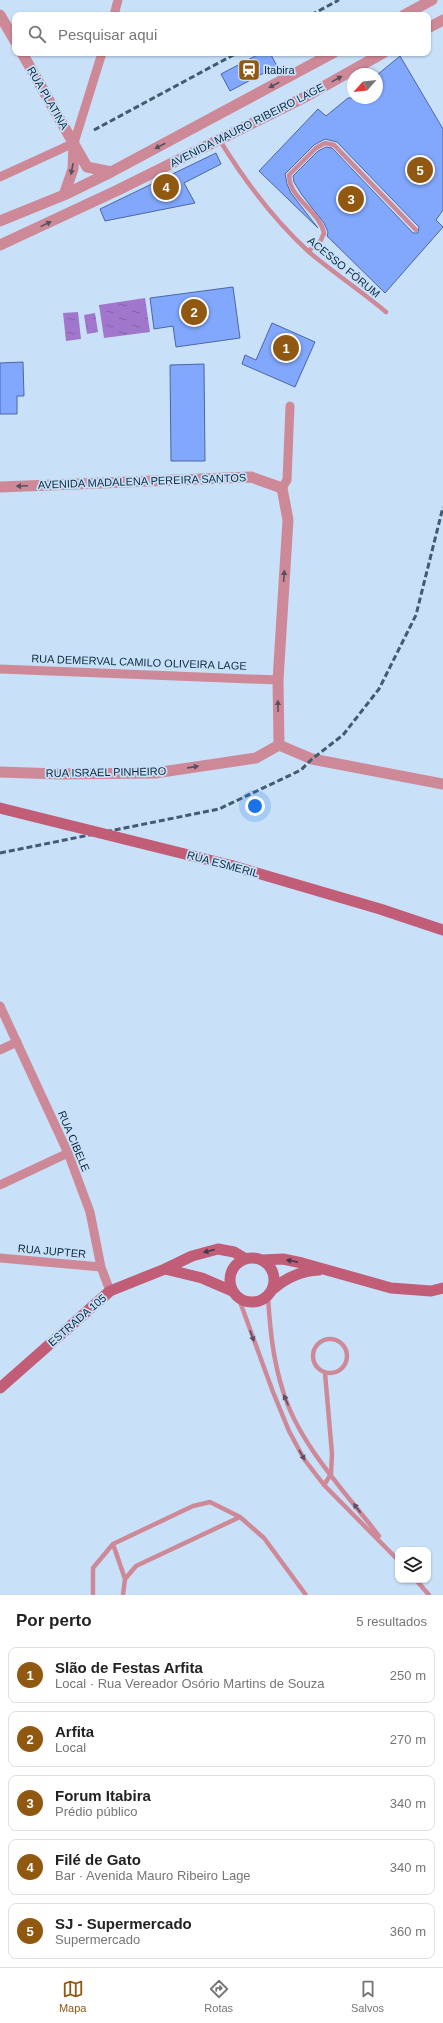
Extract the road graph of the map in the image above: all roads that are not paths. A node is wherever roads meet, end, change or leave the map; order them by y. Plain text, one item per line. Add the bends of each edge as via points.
1 (118, 0) edge
2 (432, 0) edge
3 (115, 12) edge
4 (410, 12) edge
5 (0, 15) edge
6 (443, 20) edge
7 (431, 26) edge
8 (12, 36) edge
9 (24, 56) edge
10 (101, 56) edge
11 (327, 56) edge
12 (379, 56) edge
13 (219, 140) junction
14 (74, 143) junction
15 (111, 172) junction
16 (0, 177) edge
17 (64, 195) junction
18 (0, 221) edge
19 (416, 230) dead end
20 (0, 245) edge
21 (308, 251) junction
22 (386, 312) dead end
23 (290, 406) dead end
24 (0, 487) edge
25 (282, 488) junction
26 (0, 668) edge
27 (278, 680) junction
28 (279, 745) junction
29 (0, 772) edge
30 (443, 784) edge
31 (0, 808) edge
32 (443, 930) edge
33 (0, 1006) edge
34 (16, 1042) junction
35 (0, 1050) edge
36 (68, 1153) junction
37 (0, 1185) edge
38 (0, 1258) edge
39 (246, 1259) junction
40 (262, 1260) junction
41 (101, 1267) junction
42 (165, 1269) junction
43 (322, 1270) junction
44 (443, 1288) edge
45 (110, 1291) junction
46 (270, 1293) junction
47 (236, 1295) junction
48 (325, 1373) junction
49 (0, 1388) edge
50 (330, 1474) junction
51 (324, 1485) junction
52 (240, 1517) junction
53 (113, 1544) junction
54 (389, 1550) junction
55 (395, 1557) edge
56 (125, 1579) junction
57 (419, 1583) edge
58 (93, 1595) edge
59 (123, 1595) edge
60 (306, 1595) edge
61 (429, 1595) edge

1 - 3 street
2 - 4 street
5 - 8 street
6 - 7 street
9 - 14 street, RUA PLATINA
10 - 14 street
11 -> 15 street, AVENIDA MAURO RIBEIRO LAGE
13 -> 12 street, AVENIDA MAURO RIBEIRO LAGE
20 -> 13 street, AVENIDA MAURO RIBEIRO LAGE
13 - 21 lane, ACESSO FÓRUM via 255,193
14 - 15 street, RUA PLATINA via 87,167
14 - 16 street
14 -> 17 street, RUA PLATINA via 73,168
15 - 17 street, AVENIDA MAURO RIBEIRO LAGE
17 - 18 street, AVENIDA MAURO RIBEIRO LAGE
19 - 21 lane via 334,145 325,143 316,148 289,175 293,191 322,222 324,233 320,242
21 - 22 lane, ACESSO FÓRUM
23 - 25 street via 287,480
25 -> 24 street, AVENIDA MADALENA PEREIRA SANTOS via 251,476
27 -> 25 street via 288,520
26 - 27 street, RUA DEMERVAL CAMILO OLIVEIRA LAGE
28 -> 27 street
29 -> 28 street, RUA ISRAEL PINHEIRO via 155,773 256,758
28 - 30 street via 312,759
31 - 32 main road, RUA ESMERIL, bridge via 233,866
33 - 34 street, RUA CIBELE
34 - 35 street
34 - 36 street, RUA CIBELE
36 - 37 street
36 - 41 street, RUA CIBELE via 90,1212
38 - 41 street, RUA JUPTER
39 - 40 main road
39 -> 42 main road, ESTRADA 105 via 234,1252 218,1249 192,1256
39 - 47 main road via 237,1264 231,1272 230,1282
43 -> 40 main road via 283,1259
40 - 46 main road via 270,1267 275,1278
41 - 45 street, RUA CIBELE
42 - 45 main road, ESTRADA 105
42 - 47 main road via 202,1278
43 - 44 main road via 391,1288 431,1291
43 - 46 main road via 295,1274
45 - 49 main road, ESTRADA 105
46 - 47 main road via 259,1302 248,1303
50 -> 46 lane via 300,1429 283,1392 272,1349
47 -> 51 lane via 289,1431 304,1459
48 - 48 lane via 340,1370 347,1358 343,1344 330,1338 320,1341 313,1354 314,1363
48 - 50 lane via 332,1454
50 - 51 lane
54 -> 50 lane
51 - 54 lane
52 - 53 lane via 210,1502 193,1506
52 - 56 lane via 136,1566
52 - 60 lane via 264,1538
53 - 56 lane
53 - 58 lane via 93,1568
54 - 55 lane
56 - 59 lane
57 - 61 lane

